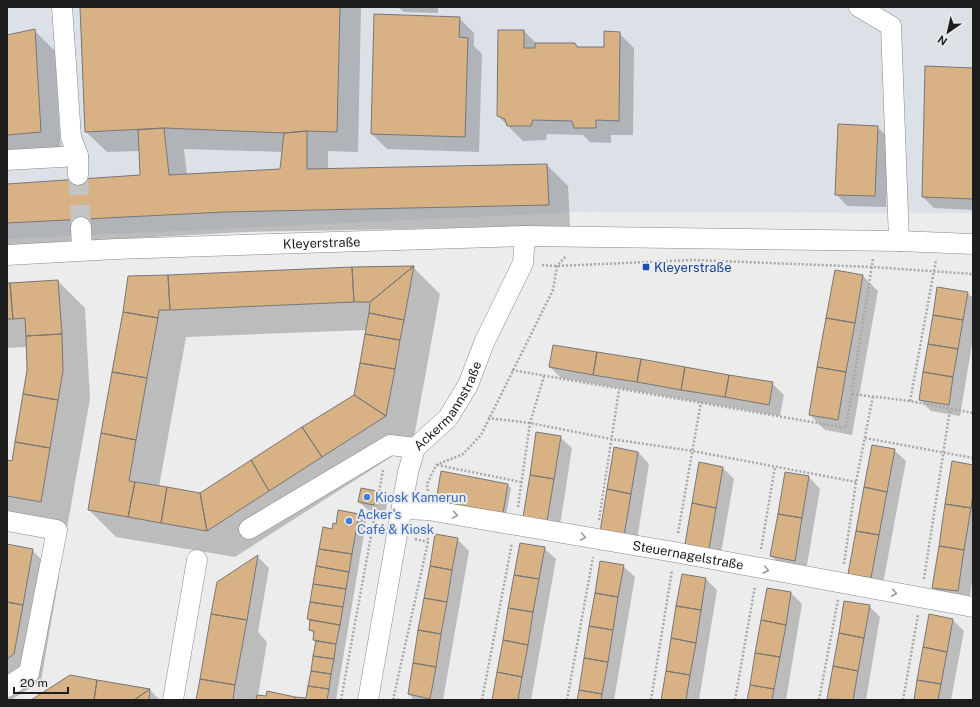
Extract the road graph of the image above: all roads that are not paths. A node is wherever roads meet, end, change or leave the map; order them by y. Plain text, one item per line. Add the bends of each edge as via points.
1 (62, 7) edge
2 (858, 7) edge
3 (7, 160) edge
4 (81, 228) tunnel mouth
5 (525, 236) junction
6 (899, 241) junction
7 (973, 244) edge
8 (82, 250) junction
9 (7, 255) edge
10 (415, 448) junction
11 (402, 509) junction
12 (7, 521) edge
13 (249, 529) dead end
14 (196, 560) dead end
15 (973, 607) edge
16 (7, 687) edge
17 (173, 700) edge
18 (368, 700) edge

1 - 3 street via 71,137 78,166
2 - 6 street via 892,26
4 - 8 street
5 - 6 street, Kleyerstraße
5 - 8 street, Kleyerstraße
5 - 10 street, Ackermannstraße via 523,263 484,343 468,385 448,418
6 - 7 street, Kleyerstraße
8 - 9 street, Kleyerstraße
10 - 11 street, Ackermannstraße
10 - 13 street via 390,445
11 -> 15 street, Steuernagelstraße via 428,510 674,552
11 - 18 street, Ackermannstraße
12 - 16 street via 57,530 29,672
14 - 17 street

